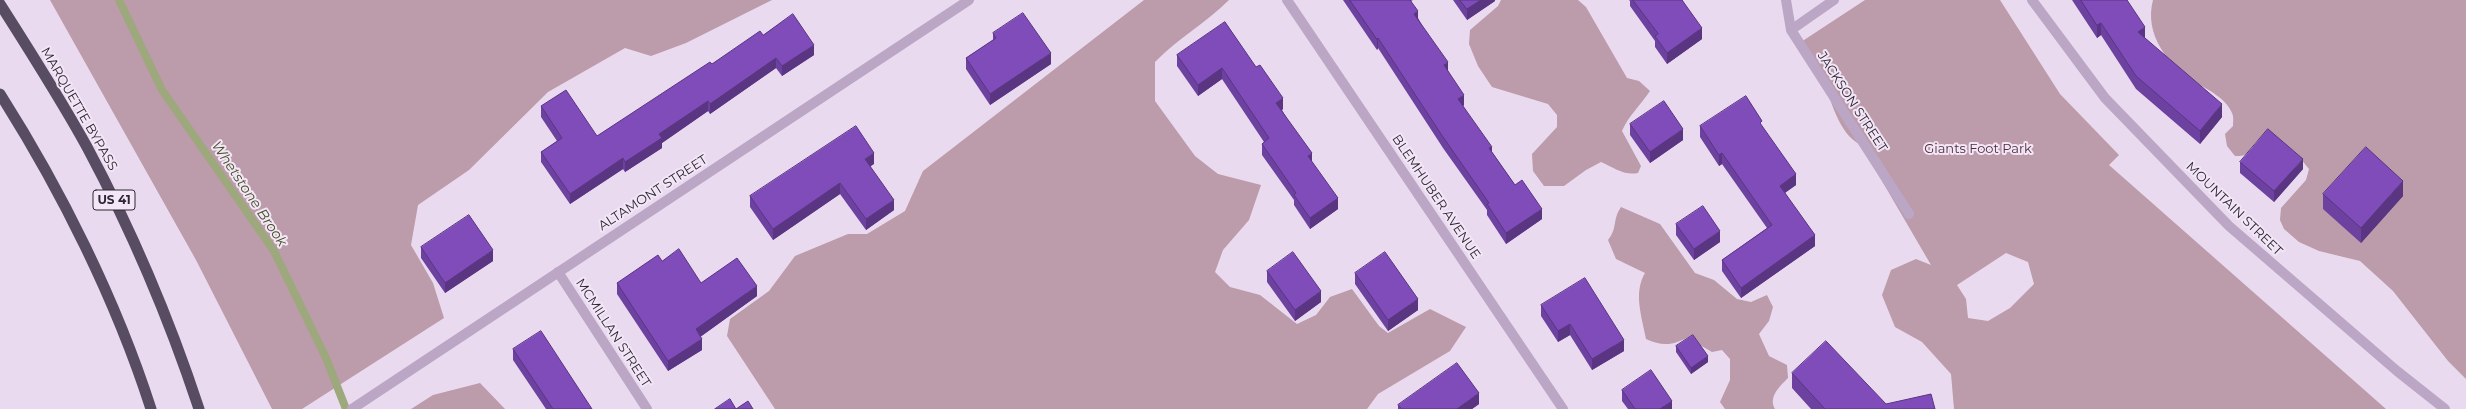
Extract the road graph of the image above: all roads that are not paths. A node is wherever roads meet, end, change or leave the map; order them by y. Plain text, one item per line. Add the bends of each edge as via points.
1 (969, 0) edge
2 (1287, 0) edge
3 (1786, 0) edge
4 (1834, 0) edge
5 (2032, 0) edge
6 (0, 4) edge
7 (1791, 30) junction
8 (0, 94) edge
9 (1909, 214) dead end
10 (558, 272) junction
11 (151, 409) edge
12 (199, 409) edge
13 (352, 409) edge
14 (647, 409) edge
15 (1562, 409) edge
16 (2445, 409) edge

1 - 10 street, ALTAMONT STREET
2 - 15 street, BLEMHUBER AVENUE
3 - 7 street, JACKSON STREET
4 - 7 street
5 - 16 street, MOUNTAIN STREET via 2105,98 2229,226 2397,371
6 - 12 highway, MARQUETTE BYPASS / US 41 via 86,146 127,225 163,308
7 - 9 street, JACKSON STREET
8 - 11 highway via 59,196 115,314
10 - 13 street, ALTAMONT STREET
10 - 14 street, MCMILLAN STREET

